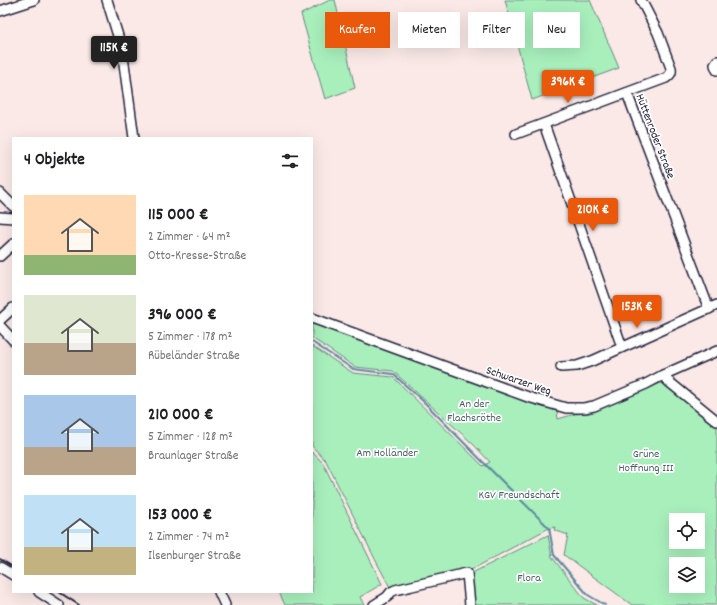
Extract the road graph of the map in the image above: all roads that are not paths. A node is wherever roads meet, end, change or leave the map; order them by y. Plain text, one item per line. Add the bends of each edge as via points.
1 (34, 0) edge
2 (107, 0) edge
3 (641, 0) edge
4 (0, 11) edge
5 (717, 61) edge
6 (717, 70) edge
7 (627, 93) junction
8 (544, 124) junction
9 (516, 134) dead end
10 (134, 137) edge
11 (0, 193) edge
12 (12, 205) edge
13 (0, 217) edge
14 (12, 218) edge
15 (12, 245) edge
16 (0, 256) edge
17 (713, 307) edge
18 (12, 309) edge
19 (313, 318) edge
20 (0, 320) edge
21 (0, 326) edge
22 (12, 339) edge
23 (622, 347) junction
24 (717, 351) edge
25 (561, 367) dead end
26 (663, 375) junction
27 (717, 421) edge
28 (0, 567) edge
29 (12, 574) edge
30 (41, 593) edge
31 (219, 593) edge
32 (59, 605) edge
33 (225, 605) edge
34 (374, 605) edge
35 (470, 605) edge

1 - 4 street
2 - 10 street via 122,49
3 - 7 street, Hüttenroder Straße via 658,33 672,71 666,78
5 - 6 street
7 - 8 street
7 - 17 street, Hüttenroder Straße
8 - 9 street
8 - 23 street
11 - 12 street
13 - 14 street
15 - 16 street
17 - 23 street
18 - 20 street
19 - 26 street, Schwarzer Weg via 528,397 566,408 594,406
21 - 22 street
23 - 25 street via 577,366
24 - 26 street, Schwarzer Weg
26 - 27 street
28 - 29 street
30 - 32 street
31 - 33 street
34 - 35 street via 395,590 468,573

